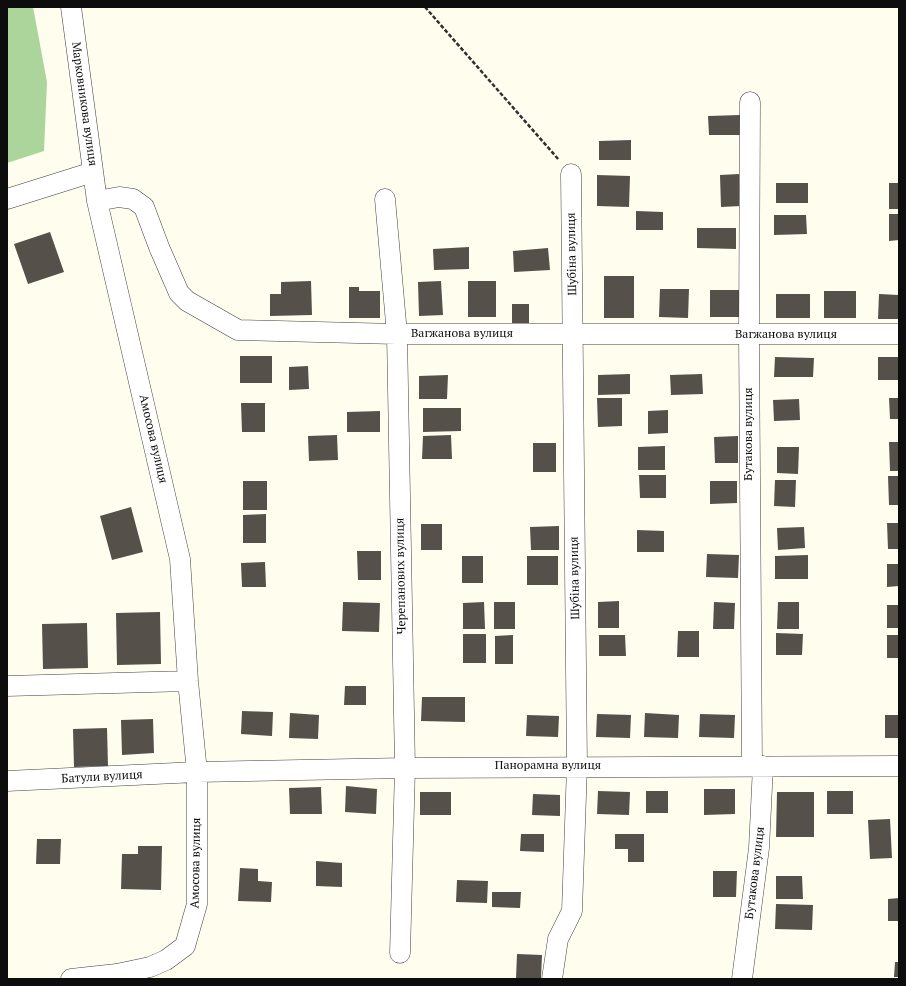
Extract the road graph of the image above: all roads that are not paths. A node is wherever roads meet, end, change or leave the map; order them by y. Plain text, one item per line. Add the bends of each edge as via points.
1 (71, 7) edge
2 (750, 102) dead end
3 (94, 172) junction
4 (571, 174) road end
5 (7, 199) edge
6 (385, 199) dead end
7 (97, 201) junction
8 (572, 333) junction
9 (396, 334) junction
10 (899, 334) edge
11 (749, 335) junction
12 (188, 681) junction
13 (7, 686) edge
14 (577, 766) junction
15 (757, 766) junction
16 (899, 766) edge
17 (404, 768) junction
18 (197, 772) junction
19 (7, 781) edge
20 (400, 953) dead end
21 (151, 973) edge
22 (71, 979) edge
23 (552, 979) edge
24 (742, 979) edge

1 - 3 street, Марковникова вулиця
2 - 11 street, Бутакова вулиця
3 - 5 street
3 - 7 street, Марковникова вулиця
4 - 8 street, Шубіна вулиця
6 - 9 street, Черепанових вулиця
7 - 9 street, Вагжанова вулиця via 119,197 133,198 144,207 180,293 187,301 238,330
7 - 12 street, Амосова вулиця via 180,559
8 - 9 street, Вагжанова вулиця
8 - 11 street, Вагжанова вулиця
8 - 14 street, Шубіна вулиця
9 - 17 street, Черепанових вулиця
10 - 11 street, Вагжанова вулиця
11 - 15 street, Бутакова вулиця
12 - 13 street
12 - 18 street, Амосова вулиця
14 - 15 street, Панорамна вулиця
14 - 17 street, Панорамна вулиця
14 - 23 street, Шубіна вулиця via 572,911 558,939
15 - 16 street, Панорамна вулиця
15 - 24 street, Бутакова вулиця via 759,848
17 - 18 street, Панорамна вулиця
17 - 20 street, Черепанових вулиця
18 - 19 street, Батули вулиця
18 - 21 street, Амосова вулиця via 197,904 194,920 185,946
21 - 22 street, Амосова вулиця

